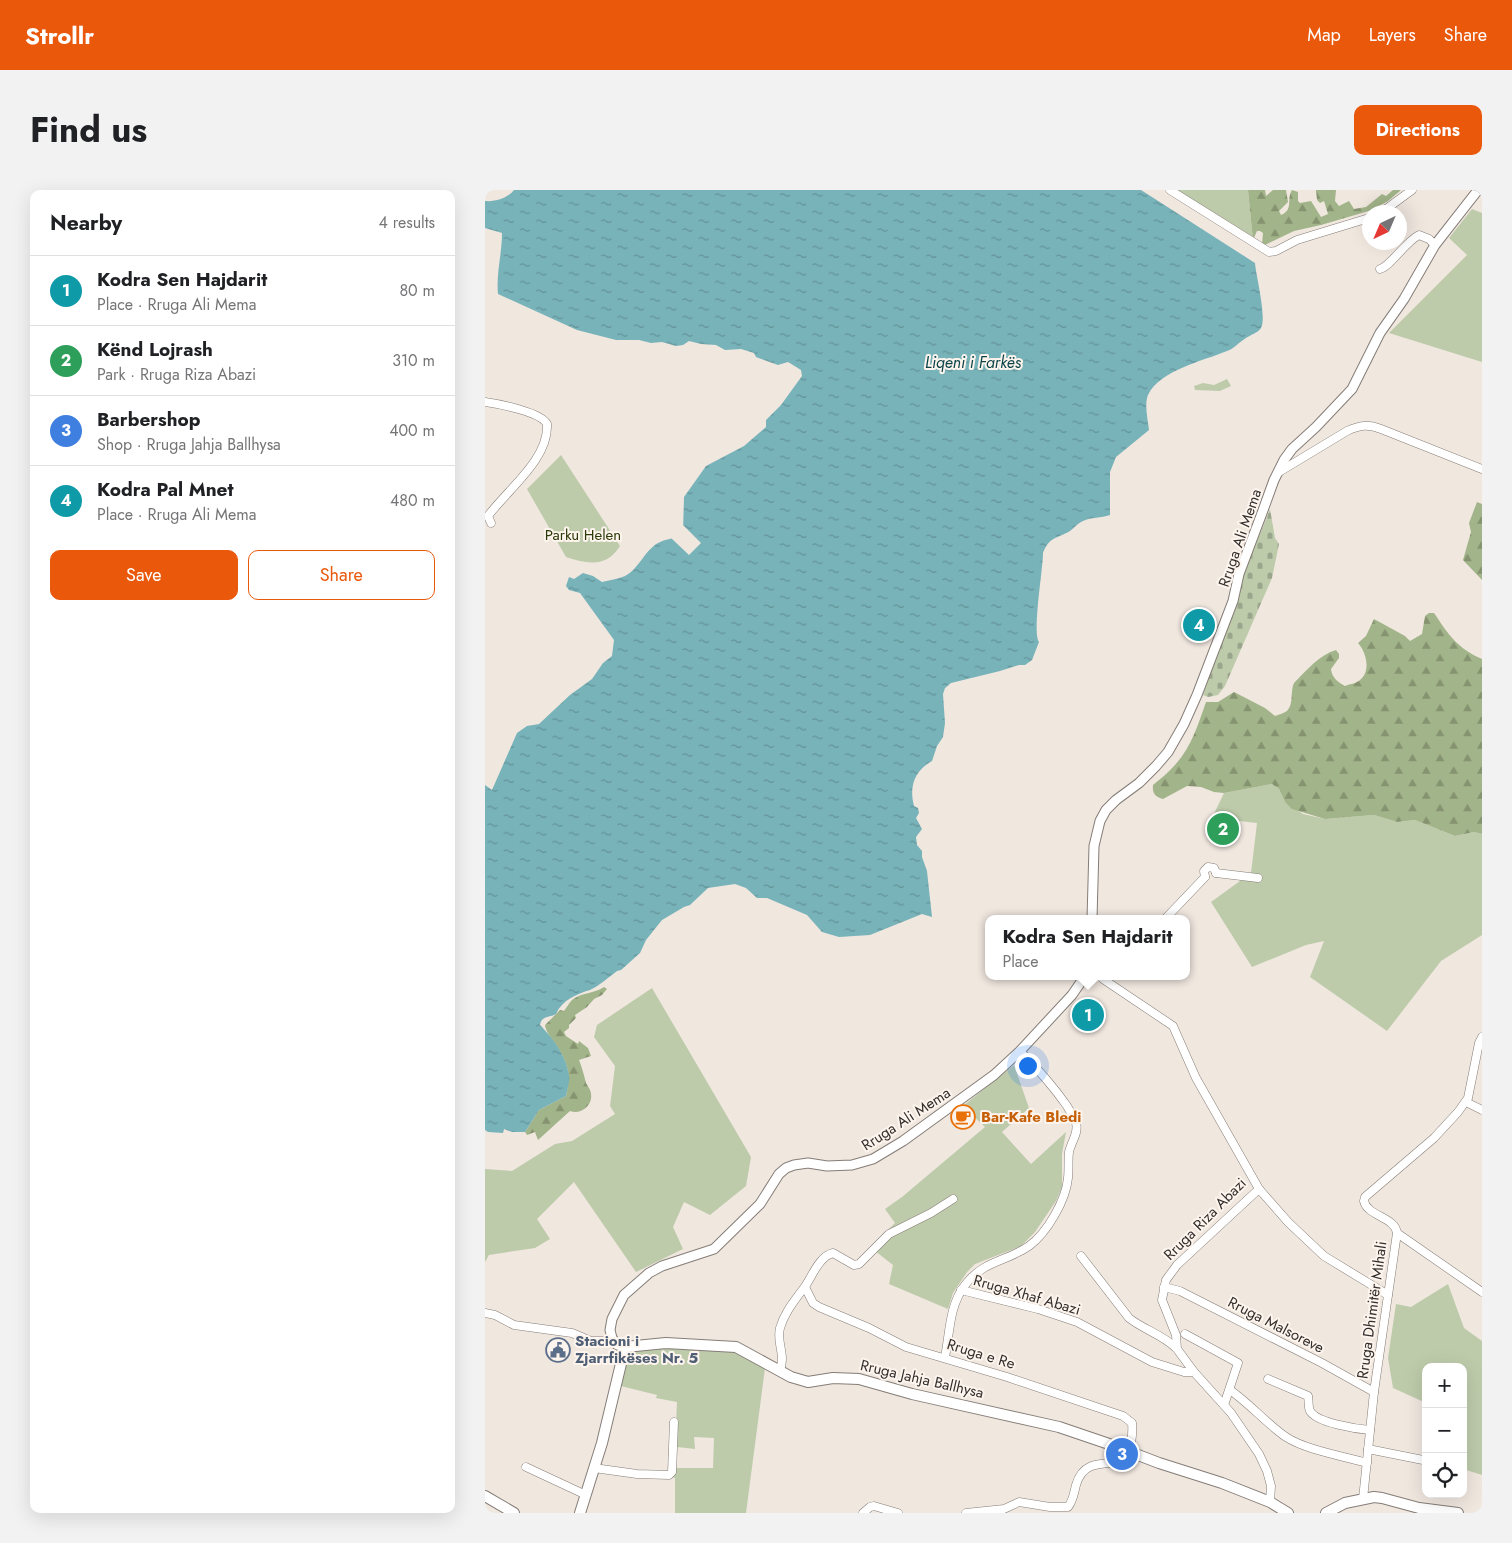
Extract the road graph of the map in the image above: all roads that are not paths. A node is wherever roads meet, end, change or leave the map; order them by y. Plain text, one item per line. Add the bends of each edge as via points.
1 (1170, 190) edge
2 (1412, 190) edge
3 (1478, 190) edge
4 (1392, 205) edge
5 (1362, 220) edge
6 (1435, 245) junction
7 (1380, 270) dead end
8 (485, 402) edge
9 (1482, 469) edge
10 (1279, 472) junction
11 (491, 522) dead end
12 (1258, 878) dead end
13 (1092, 915) edge
14 (1169, 915) edge
15 (1082, 980) edge
16 (1105, 980) edge
17 (1482, 1037) edge
18 (1021, 1051) junction
19 (1466, 1102) junction
20 (1482, 1110) edge
21 (1259, 1189) junction
22 (953, 1199) dead end
23 (1397, 1234) junction
24 (1081, 1256) dead end
25 (805, 1287) junction
26 (1164, 1287) junction
27 (961, 1290) junction
28 (1482, 1292) edge
29 (1388, 1295) junction
30 (485, 1313) edge
31 (1185, 1334) dead end
32 (613, 1341) junction
33 (625, 1347) junction
34 (1177, 1349) junction
35 (945, 1357) junction
36 (780, 1371) junction
37 (1195, 1372) junction
38 (1268, 1379) dead end
39 (1230, 1390) junction
40 (1374, 1392) junction
41 (1225, 1405) junction
42 (674, 1422) dead end
43 (1370, 1430) junction
44 (1368, 1449) junction
45 (1130, 1451) junction
46 (1422, 1460) edge
47 (1367, 1463) junction
48 (527, 1467) dead end
49 (594, 1468) junction
50 (586, 1495) junction
51 (485, 1496) edge
52 (1363, 1499) junction
53 (1270, 1502) junction
54 (514, 1513) edge
55 (580, 1513) edge
56 (863, 1513) edge
57 (898, 1513) edge
58 (966, 1513) edge
59 (1288, 1513) edge
60 (1326, 1513) edge
61 (1458, 1513) edge

1 - 5 street via 1269,252
2 - 4 street
3 - 6 street, Rruga Ali Mema
6 - 7 street via 1419,235
6 - 10 street, Rruga Ali Mema via 1380,333 1352,389 1292,449
8 - 11 street via 543,418 547,424 546,441 541,451 488,516
9 - 10 street via 1366,425 1347,431
10 - 13 street, Rruga Ali Mema via 1184,724 1162,759 1106,810 1100,821 1094,846
12 - 14 street via 1216,873 1214,868 1208,868 1204,871 1205,877
15 - 18 street, Rruga Ali Mema
16 - 21 street, Rruga Riza Abazi via 1173,1026 1196,1078
17 - 19 street, Rruga Dhimitër Mihali
18 - 27 street, Rruga Xhaf Abazi via 1049,1082 1075,1120 1077,1132 1069,1149 1067,1189 1063,1202 1035,1241 980,1270
18 - 32 street, Rruga Ali Mema via 972,1092 873,1159 852,1165 808,1163 786,1168 760,1204 714,1249 662,1266 649,1273 624,1296 611,1325
19 - 20 street
19 - 23 street, Rruga Dhimitër Mihali via 1446,1126 1364,1199 1365,1205 1393,1226
21 - 26 street, Rruga Riza Abazi via 1177,1265
21 - 29 street via 1287,1222 1323,1256
22 - 25 street via 889,1234 857,1265 831,1253
23 - 28 street
23 - 29 street, Rruga Dhimitër Mihali
24 - 34 street via 1129,1318
25 - 35 street, Rruga e Re via 813,1303 819,1307 906,1347
25 - 36 street via 789,1307 779,1329 783,1360
26 - 34 street via 1162,1300 1176,1335
26 - 40 street, Rruga Malsoreve via 1179,1291
27 - 35 street, Rruga Xhaf Abazi via 951,1315
27 - 37 street, Rruga Xhaf Abazi via 1077,1322 1151,1362
29 - 40 street, Rruga Dhimitër Mihali
30 - 32 street via 523,1327 572,1333 591,1341
31 - 39 street via 1238,1363
32 - 33 street
33 - 36 main road, Rruga Jahja Ballhysa via 666,1343 734,1347
33 - 49 main road
34 - 37 street
35 - 45 street, Rruga e Re via 1123,1416 1133,1426
36 - 45 main road, Rruga Jahja Ballhysa via 808,1382 833,1378 867,1381 1059,1427
37 - 41 street
38 - 43 street via 1305,1393 1314,1415
39 - 41 street
39 - 47 street via 1295,1441
40 - 43 street, Rruga Dhimitër Mihali
41 - 53 street via 1267,1471 1271,1486
42 - 49 street via 672,1472 669,1475
43 - 44 street, Rruga Dhimitër Mihali
44 - 46 street
44 - 47 street, Rruga Dhimitër Mihali
45 - 53 main road, Rruga Jahja Ballhysa
45 - 58 street via 1124,1462 1090,1465 1085,1469 1077,1480 1068,1507 1019,1502 1004,1509
47 - 52 street, Rruga Dhimitër Mihali
48 - 50 street
49 - 50 main road
50 - 55 main road
51 - 54 main road
52 - 60 main road via 1345,1503
52 - 61 main road via 1382,1498 1419,1508
53 - 59 main road, Rruga Jahja Ballhysa
56 - 57 street via 874,1506

